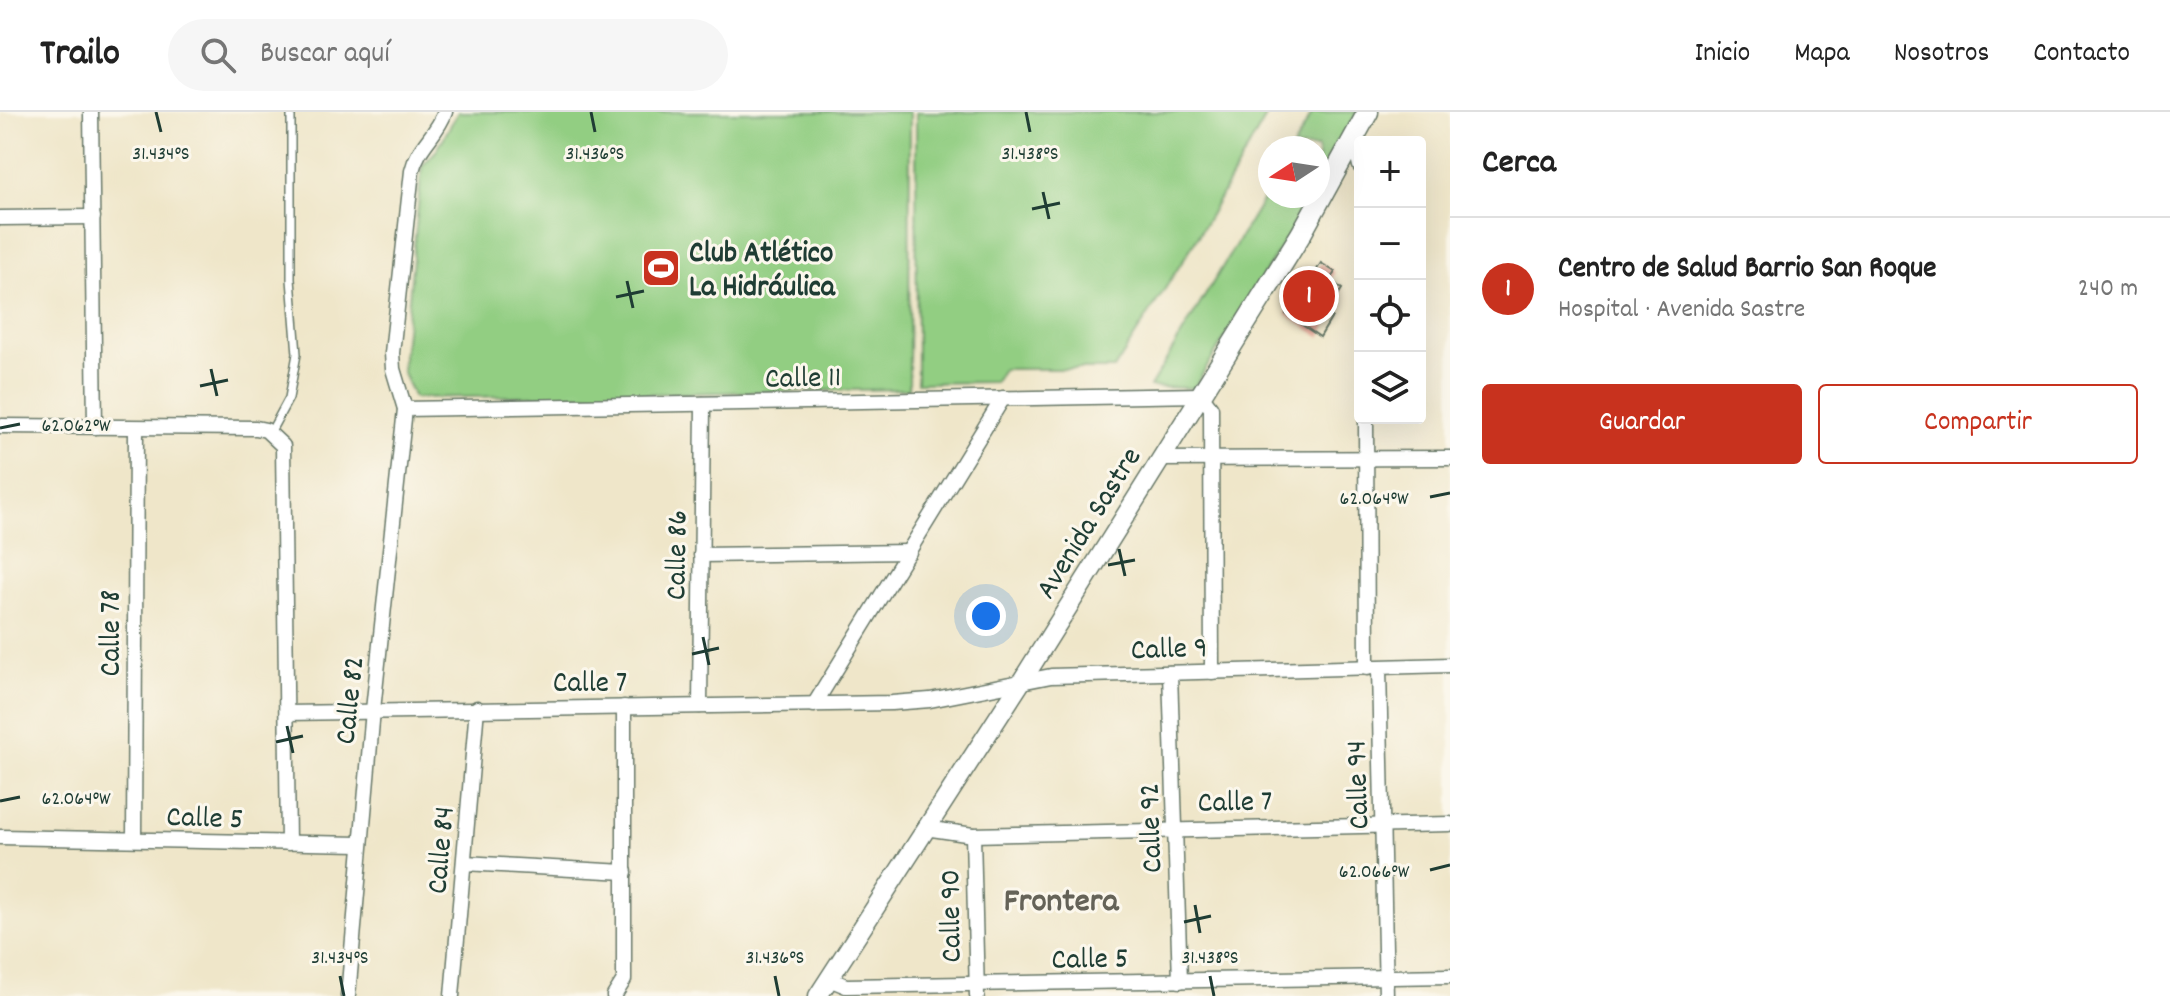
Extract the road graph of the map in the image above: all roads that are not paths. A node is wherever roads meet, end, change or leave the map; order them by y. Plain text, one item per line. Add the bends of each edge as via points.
1 (91, 112) edge
2 (291, 112) edge
3 (445, 112) edge
4 (1368, 112) edge
5 (1356, 136) edge
6 (1354, 139) edge
7 (93, 217) junction
8 (0, 218) edge
9 (1201, 395) junction
10 (1003, 398) junction
11 (703, 404) junction
12 (405, 409) junction
13 (1366, 424) edge
14 (0, 426) edge
15 (95, 427) junction
16 (136, 428) junction
17 (263, 431) junction
18 (1450, 458) edge
19 (1161, 459) junction
20 (1366, 459) junction
21 (1211, 460) junction
22 (909, 552) junction
23 (701, 555) junction
24 (1450, 665) edge
25 (1373, 668) junction
26 (1212, 672) junction
27 (1170, 673) junction
28 (1023, 679) junction
29 (892, 703) joint
30 (814, 705) junction
31 (700, 706) junction
32 (624, 707) junction
33 (477, 708) junction
34 (373, 710) junction
35 (288, 713) junction
36 (1384, 824) junction
37 (1450, 824) edge
38 (1174, 827) junction
39 (925, 828) junction
40 (973, 835) junction
41 (0, 837) edge
42 (134, 839) junction
43 (288, 843) junction
44 (360, 844) junction
45 (464, 863) junction
46 (625, 872) junction
47 (1450, 976) edge
48 (1386, 977) junction
49 (829, 979) junction
50 (1180, 981) junction
51 (977, 991) edge
52 (348, 996) edge
53 (452, 996) edge
54 (614, 996) edge
55 (818, 996) edge
56 (1386, 996) edge

1 - 7 street
2 - 17 lane via 291,279 297,354 289,398
3 - 12 street via 438,131 415,155 412,171 392,353
4 - 5 main road, Avenida Sastre
6 - 9 main road, Avenida Sastre
7 - 8 street
7 - 15 street
9 - 10 street, Calle 11
9 - 19 street, Avenida Sastre
9 - 21 street via 1211,408
10 - 11 street, Calle 11
10 - 22 street
11 - 12 street, Calle 11
11 - 23 street, Calle 86
12 - 34 street, Calle 82
13 - 20 street, Calle 94
14 - 15 street
15 - 16 street
16 - 17 street
16 - 42 street, Calle 78
17 - 35 street via 283,446
18 - 20 street
19 - 21 street
19 - 28 street, Avenida Sastre
20 - 21 street
20 - 25 street, Calle 94
21 - 26 street
22 - 23 street
22 - 30 street
23 - 31 street, Calle 86
24 - 25 street, Calle 9
25 - 26 street, Calle 9
25 - 36 street, Calle 94
26 - 27 street, Calle 9
27 - 28 street, Calle 9
27 - 38 street, Calle 92
28 - 29 street, Calle 9
28 - 39 street, Avenida Sastre
29 - 30 street, Calle 7
30 - 31 street, Calle 7
31 - 32 street, Calle 7
32 - 33 street, Calle 7
32 - 46 street
33 - 34 street, Calle 7
33 - 45 street, Calle 84
34 - 35 street, Calle 7
34 - 44 street, Calle 82
35 - 43 street
36 - 37 street, Calle 7
36 - 38 street, Calle 7
36 - 48 street, Calle 94
38 - 40 street, Calle 7
38 - 50 street, Calle 92
39 - 40 street, Calle 7
39 - 49 street, Avenida Sastre
40 - 51 street, Calle 90
41 - 42 street, Calle 5
42 - 43 street, Calle 5
43 - 44 street, Calle 5
44 - 52 street, Calle 82
45 - 46 street
45 - 53 street, Calle 84
46 - 54 street via 624,980
47 - 48 street, Calle 5
48 - 50 street, Calle 5
48 - 56 street, Calle 94
49 - 51 street, Calle 5 via 846,986
49 - 55 street, Avenida Sastre
50 - 51 street, Calle 5

